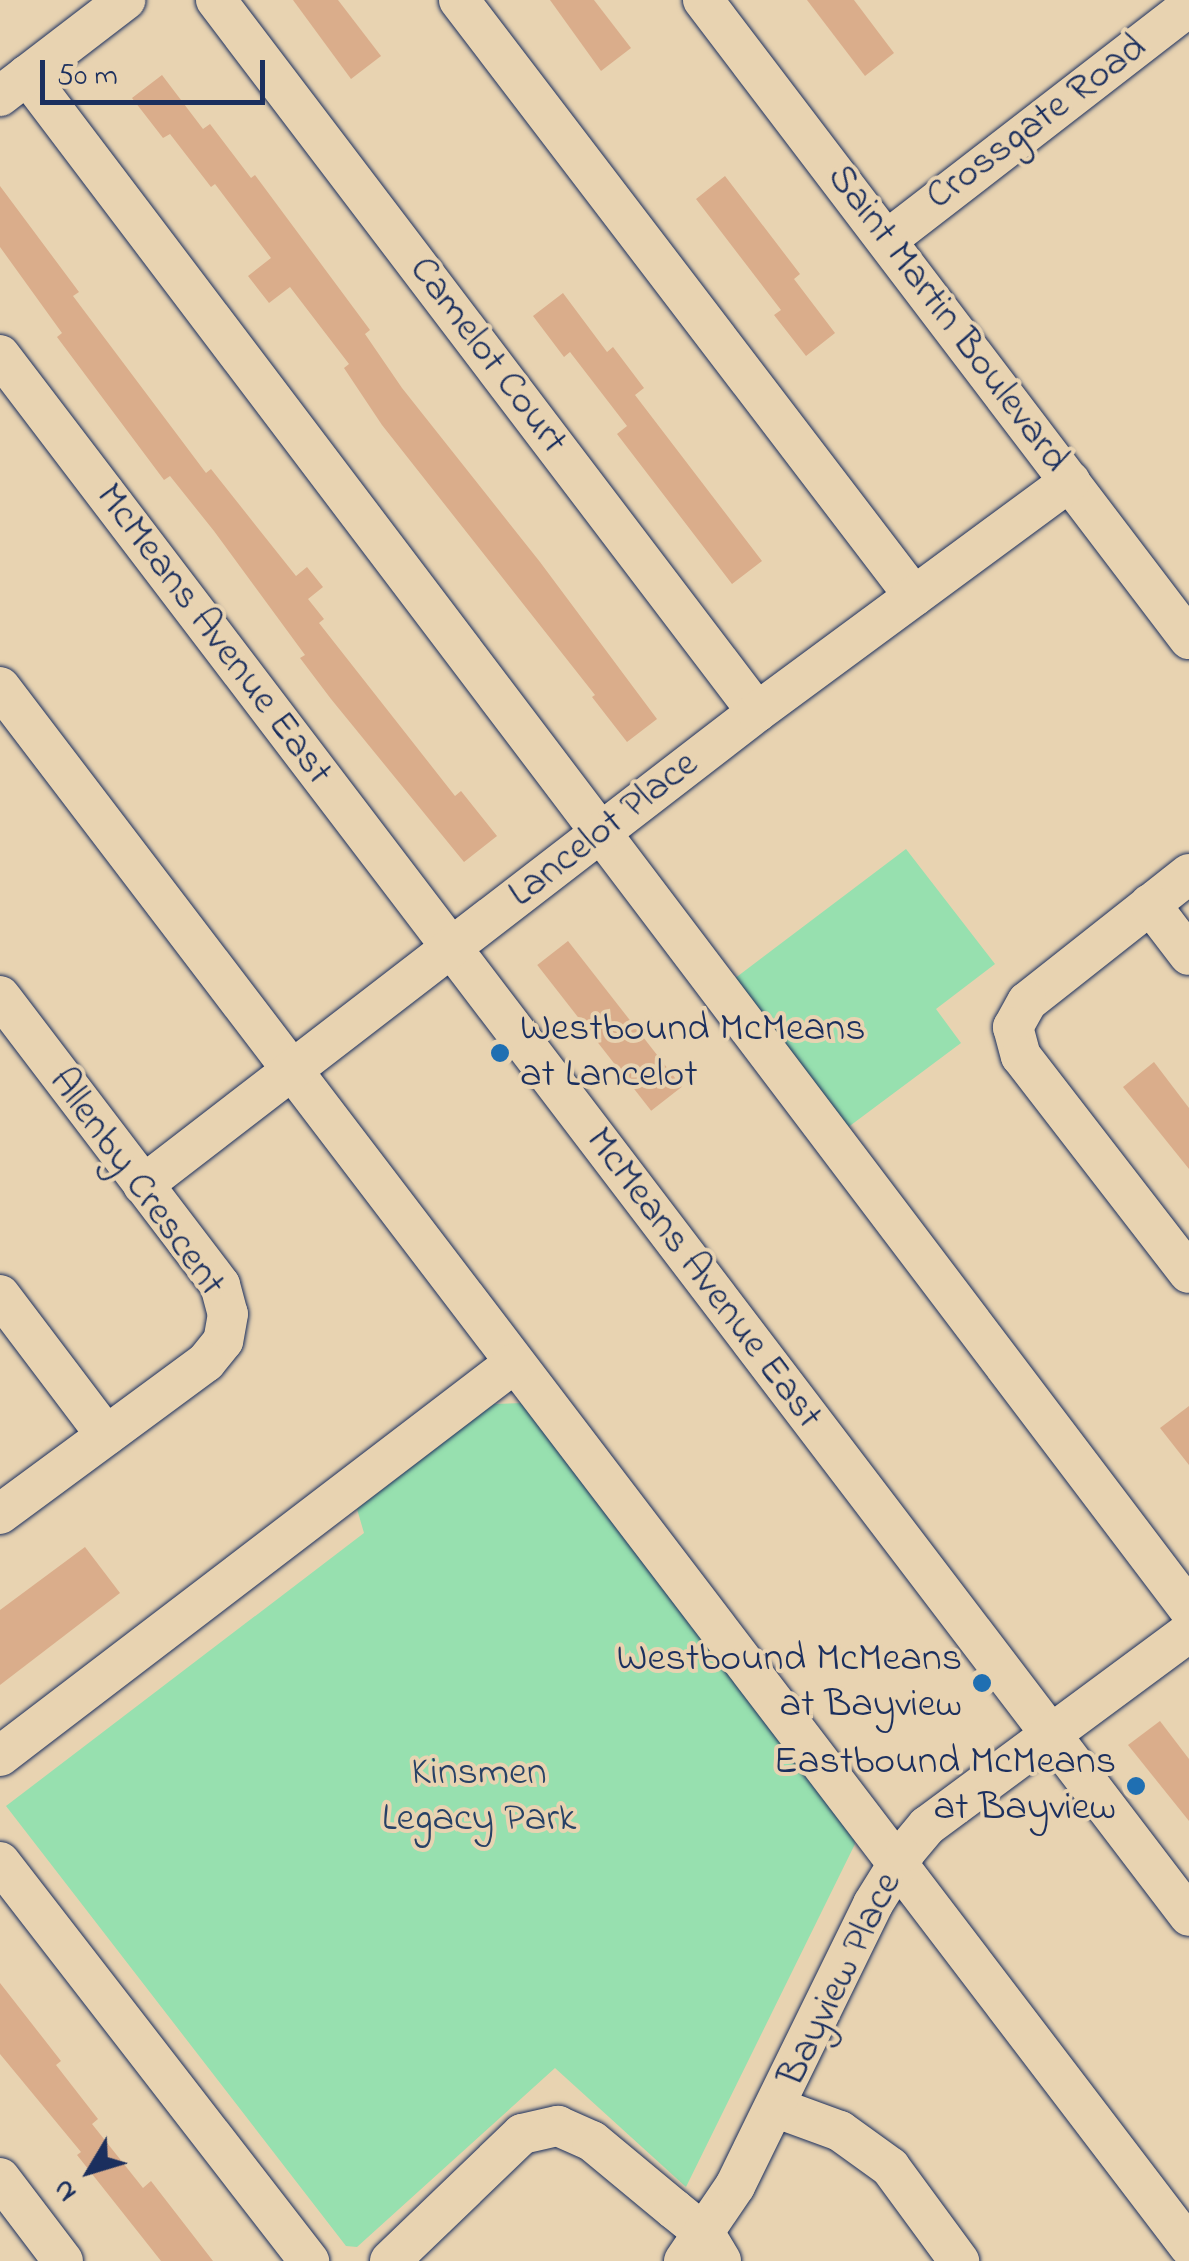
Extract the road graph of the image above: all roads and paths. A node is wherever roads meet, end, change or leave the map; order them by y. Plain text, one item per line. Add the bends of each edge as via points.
1 (125, 0) edge
2 (216, 0) edge
3 (459, 0) edge
4 (703, 0) edge
5 (1181, 7) edge
6 (14, 86) edge
7 (886, 240) junction
8 (0, 356) edge
9 (1070, 480) junction
10 (914, 596) junction
11 (1189, 639) edge
12 (0, 687) edge
13 (758, 712) junction
14 (599, 832) junction
15 (1189, 874) edge
16 (1150, 904) junction
17 (452, 948) junction
18 (1189, 955) edge
19 (0, 996) edge
20 (292, 1070) junction
21 (144, 1185) junction
22 (1189, 1273) edge
23 (0, 1296) edge
24 (513, 1364) junction
25 (106, 1434) junction
26 (0, 1514) edge
27 (1189, 1610) edge
28 (1189, 1632) edge
29 (1051, 1736) junction
30 (0, 1756) edge
31 (0, 1862) edge
32 (896, 1865) junction
33 (1189, 1916) edge
34 (777, 2108) junction
35 (0, 2178) edge
36 (1189, 2246) edge
37 (703, 2252) edge
38 (62, 2261) edge
39 (310, 2261) edge
40 (390, 2261) edge
41 (960, 2261) edge

1 - 6 street
2 - 13 street, Camelot Court
3 - 10 street
4 - 7 street, Saint Martin Boulevard
5 - 7 street, Crossgate Road
6 - 14 street
7 - 9 street, Saint Martin Boulevard
8 - 17 street, McMeans Avenue East
9 - 10 street, Lancelot Place
9 - 11 street, Saint Martin Boulevard
10 - 13 street, Lancelot Place
12 - 20 street
13 - 14 street, Lancelot Place
14 - 17 street, Lancelot Place
14 - 27 street
15 - 16 street
16 - 18 street
16 - 22 street via 1026,1002 1014,1027 1021,1056
17 - 20 street, Lancelot Place
17 - 29 street, McMeans Avenue East
19 - 21 street, Allenby Crescent
20 - 21 street, Lancelot Place
20 - 24 street
21 - 25 street, Allenby Crescent via 220,1285 228,1314 223,1341 206,1362
23 - 25 street
24 - 30 street
24 - 32 street
25 - 26 street, Allenby Crescent
28 - 29 street, Bayview Place
29 - 32 street, Bayview Place via 927,1826
29 - 33 street, McMeans Avenue East
31 - 39 street
32 - 34 street, Bayview Place
32 - 36 street
34 - 37 street, Bayview Place
34 - 41 street via 840,2132 890,2167
35 - 38 street
37 - 40 street via 592,2141 558,2126 522,2134

